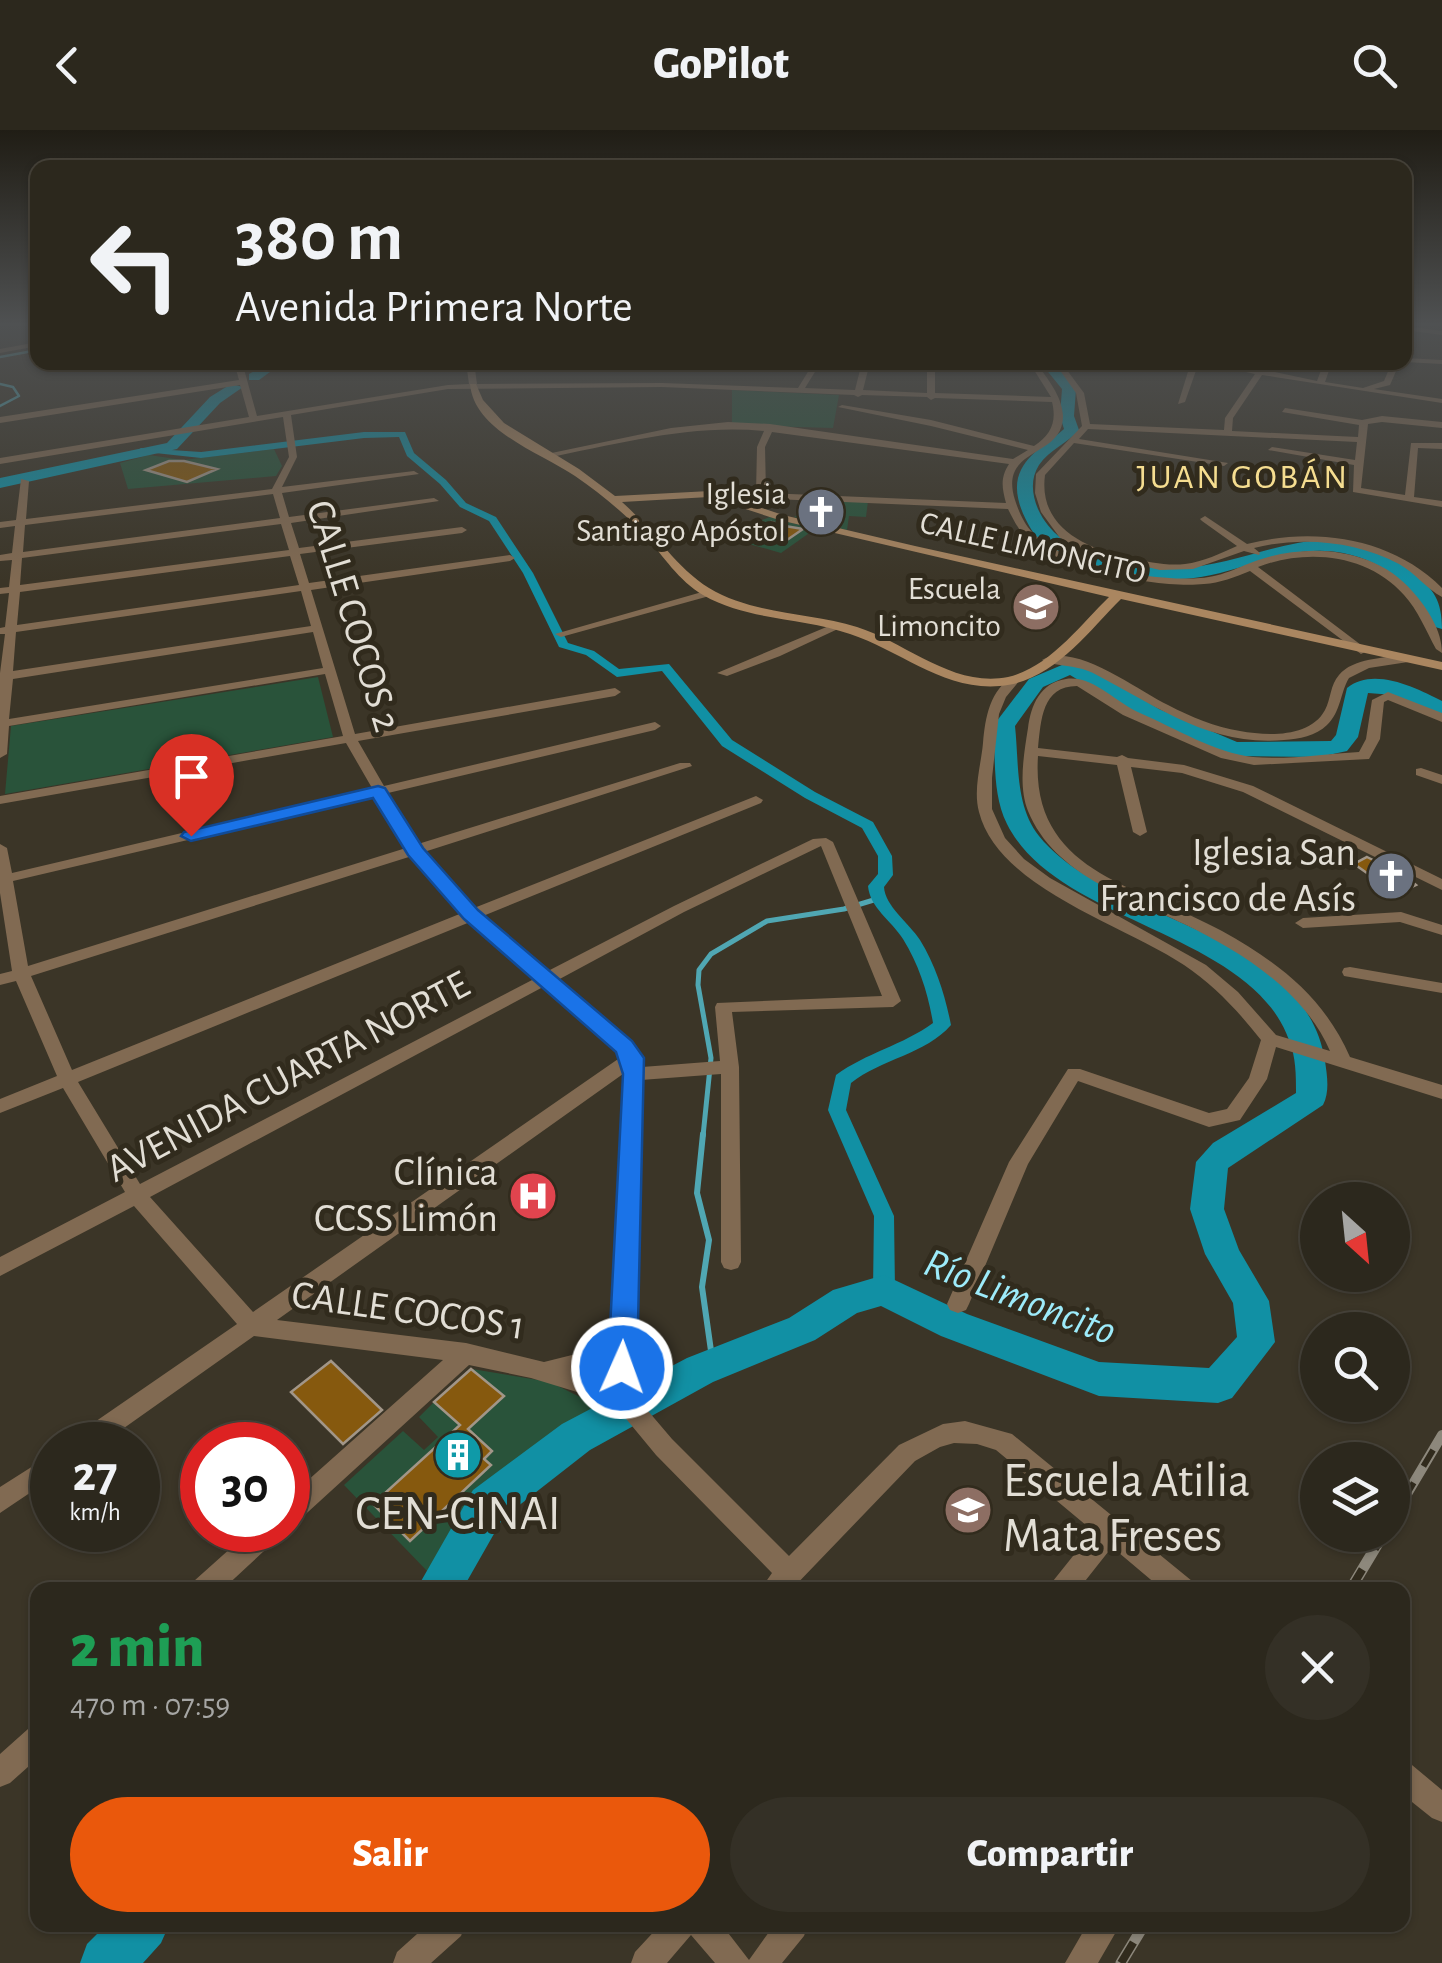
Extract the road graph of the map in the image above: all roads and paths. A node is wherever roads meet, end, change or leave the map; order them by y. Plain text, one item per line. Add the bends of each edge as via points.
1 (67, 410) edge
2 (251, 410) edge
3 (312, 410) edge
4 (487, 410) edge
5 (728, 410) edge
6 (842, 410) edge
7 (851, 410) edge
8 (1057, 410) edge
9 (1083, 410) edge
10 (1235, 410) edge
11 (1284, 410) dead end
12 (287, 414) junction
13 (839, 418) dead end
14 (0, 420) edge
15 (254, 420) junction
16 (1364, 423) junction
17 (728, 425) junction
18 (1442, 425) edge
19 (1086, 426) junction
20 (770, 427) junction
21 (1228, 432) junction
22 (1361, 440) junction
23 (1075, 441) junction
24 (1442, 446) edge
25 (1032, 448) junction
26 (1272, 450) dead end
27 (546, 455) junction
28 (0, 461) edge
29 (1013, 462) junction
30 (1224, 463) dead end
31 (1359, 463) junction
32 (414, 474) dead end
33 (24, 481) dead end
34 (277, 491) junction
35 (710, 494) junction
36 (760, 494) junction
37 (613, 499) junction
38 (1409, 500) junction
39 (434, 502) dead end
40 (1442, 504) edge
41 (1012, 506) junction
42 (1206, 520) dead end
43 (286, 521) junction
44 (22, 523) junction
45 (0, 525) edge
46 (462, 530) dead end
47 (295, 552) junction
48 (1256, 553) junction
49 (19, 556) junction
50 (0, 558) edge
51 (510, 558) dead end
52 (1251, 567) junction
53 (1138, 569) junction
54 (306, 587) junction
55 (14, 590) junction
56 (0, 592) edge
57 (709, 593) junction
58 (1442, 594) edge
59 (1117, 596) junction
60 (836, 626) junction
61 (316, 628) junction
62 (6, 630) edge
63 (561, 634) dead end
64 (1442, 649) edge
65 (1361, 650) junction
66 (1404, 659) junction
67 (1048, 660) junction
68 (1442, 666) edge
69 (330, 670) junction
70 (723, 673) dead end
71 (4, 676) edge
72 (1014, 680) junction
73 (615, 692) dead end
74 (1442, 718) edge
75 (2, 724) edge
76 (655, 726) dead end
77 (1232, 734) junction
78 (350, 738) junction
79 (1208, 749) junction
80 (1032, 751) junction
81 (0, 754) edge
82 (1122, 759) junction
83 (685, 766) dead end
84 (1184, 769) junction
85 (1421, 772) dead end
86 (1442, 780) edge
87 (378, 792) junction
88 (0, 800) edge
89 (756, 800) dead end
90 (1140, 832) dead end
91 (0, 848) edge
92 (415, 851) junction
93 (2, 880) edge
94 (1442, 885) edge
95 (471, 914) junction
96 (1303, 923) dead end
97 (1442, 930) edge
98 (1350, 972) dead end
99 (21, 973) junction
100 (0, 980) edge
101 (546, 981) junction
102 (1442, 988) edge
103 (1270, 1039) junction
104 (1342, 1059) junction
105 (634, 1066) junction
106 (730, 1067) junction
107 (67, 1079) junction
108 (1442, 1092) edge
109 (0, 1106) edge
110 (137, 1196) junction
111 (731, 1262) dead end
112 (0, 1268) edge
113 (958, 1304) dead end
114 (252, 1326) junction
115 (624, 1341) junction
116 (466, 1353) junction
117 (545, 1370) junction
118 (621, 1394) junction
119 (114, 1422) edge
120 (30, 1480) edge
121 (310, 1494) edge
122 (0, 1501) edge
123 (1110, 1529) junction
124 (245, 1552) edge
125 (781, 1581) edge
126 (212, 1582) edge
127 (1068, 1582) edge
128 (1173, 1582) edge
129 (30, 1746) edge
130 (0, 1772) edge
131 (1410, 1782) edge
132 (1442, 1808) edge
133 (442, 1932) edge
134 (674, 1932) edge
135 (708, 1932) edge
136 (787, 1932) edge
137 (1100, 1932) edge
138 (408, 1963) edge
139 (646, 1963) edge
140 (736, 1963) edge
141 (763, 1963) edge
142 (1080, 1963) edge

1 - 14 street
2 - 15 street
3 - 12 street
4 - 27 street
5 - 17 street
6 - 13 street
7 - 25 street
8 - 25 street via 1054,433
9 - 19 street
10 - 21 street
11 - 16 street
12 - 15 street
12 - 34 street, CALLE COCOS 2 via 293,457
15 - 28 street
16 - 18 street via 1382,418
16 - 22 street
17 - 20 street
17 - 27 street
19 - 21 street
19 - 23 street
20 - 29 street
20 - 36 street via 761,447
21 - 22 street
22 - 31 street
23 - 30 street
23 - 53 street via 1041,474 1046,512 1071,541
24 - 38 street via 1414,446
25 - 29 street
26 - 31 street
27 - 37 street
29 - 41 street via 1006,485
31 - 38 street via 1356,490
32 - 34 street
33 - 44 street
34 - 43 street, CALLE COCOS 2
34 - 44 street
35 - 36 street
35 - 37 street, CALLE LIMONCITO
35 - 59 street, CALLE LIMONCITO via 822,528
36 - 41 street
37 - 57 street
38 - 40 street
39 - 43 street
41 - 53 street via 1040,544 1073,559
42 - 48 street
43 - 47 street, CALLE COCOS 2
43 - 49 street
44 - 45 street
44 - 49 street
46 - 47 street
47 - 54 street, CALLE COCOS 2
47 - 55 street
48 - 52 street
48 - 53 street
48 - 58 street via 1291,540 1342,543 1411,566
48 - 64 street via 1364,562 1409,592
49 - 50 street
49 - 55 street
51 - 54 street
52 - 53 street via 1210,580
52 - 65 street
53 - 59 street
54 - 61 street, CALLE COCOS 2
54 - 62 street
55 - 56 street
55 - 62 street
57 - 60 street
57 - 63 street
59 - 65 street, CALLE LIMONCITO
59 - 67 street
60 - 70 street
60 - 72 street via 940,672
61 - 69 street, CALLE COCOS 2
61 - 71 street
62 - 71 street
65 - 66 street, CALLE LIMONCITO
66 - 68 street, CALLE LIMONCITO
66 - 77 street via 1348,672 1332,712 1316,729 1281,737
67 - 72 street
67 - 77 street via 1087,664 1152,702
69 - 75 street
69 - 78 street, CALLE COCOS 2
71 - 75 street
72 - 103 street via 992,709 985,791 986,816 997,836 1051,886 1220,983
73 - 78 street
74 - 79 street via 1388,696 1378,700 1364,756 1254,761
75 - 81 street
76 - 87 street
77 - 79 street
78 - 87 street, CALLE COCOS 2
78 - 88 street
79 - 80 street via 1070,682 1036,704
79 - 84 street
80 - 82 street
80 - 104 street via 1034,809 1067,853 1113,886 1215,934 1302,996
82 - 84 street
82 - 90 street
83 - 92 street
84 - 94 street via 1275,800
85 - 86 street
87 - 92 street, CALLE COCOS 2
87 - 93 street
89 - 95 street
91 - 93 street, CALLE COCOS 1
92 - 95 street, CALLE COCOS 2
92 - 99 street
93 - 99 street, CALLE COCOS 1
95 - 101 street, CALLE COCOS 2
95 - 107 street
96 - 97 street via 1401,917
98 - 102 street
99 - 100 street
99 - 107 street, CALLE COCOS 1
101 - 105 street, CALLE COCOS 2
101 - 106 street, AVENIDA CUARTA NORTE via 678,909 822,841 830,844 893,1000 723,1007
101 - 110 street, AVENIDA CUARTA NORTE
103 - 104 street
103 - 113 street via 1258,1078 1233,1114 1209,1120 1074,1073 1020,1162
104 - 108 street
105 - 106 street
105 - 114 street
105 - 115 street
106 - 111 street
107 - 109 street
107 - 110 street, CALLE COCOS 1
110 - 112 street, AVENIDA CUARTA NORTE
110 - 114 street, CALLE COCOS 1
114 - 116 street, CALLE COCOS 1
114 - 119 street
115 - 117 street via 584,1362
115 - 118 street
116 - 117 street, CALLE COCOS 1
116 - 121 street
117 - 118 street, CALLE COCOS 1
118 - 125 street
120 - 122 street
123 - 125 street via 1004,1442 954,1431 907,1453
123 - 127 street
123 - 128 street
124 - 126 street
129 - 130 street
131 - 132 street
133 - 138 street
134 - 139 street
135 - 140 street
136 - 141 street
137 - 142 street

